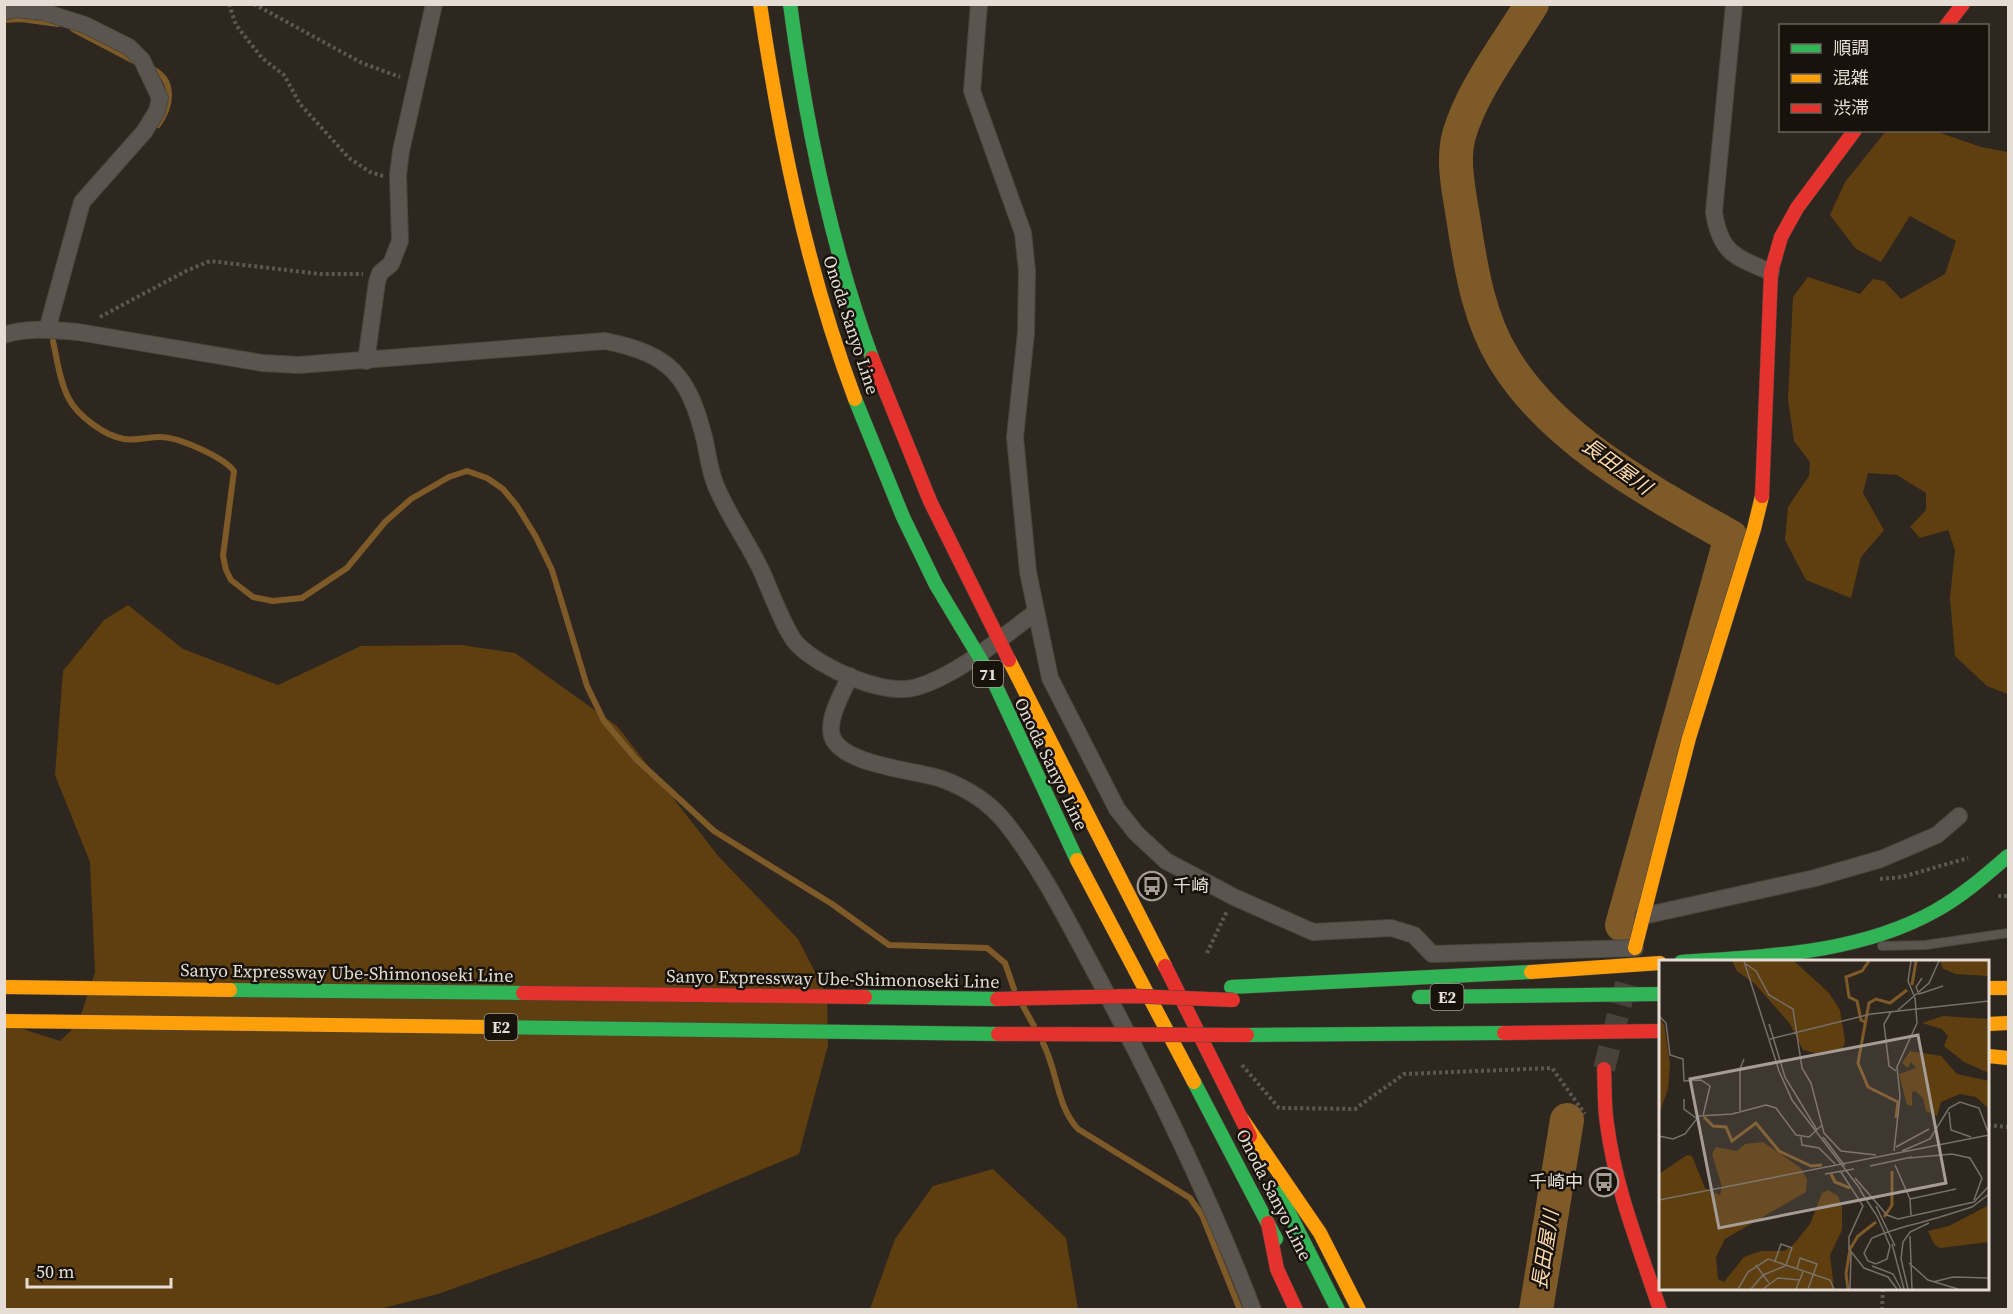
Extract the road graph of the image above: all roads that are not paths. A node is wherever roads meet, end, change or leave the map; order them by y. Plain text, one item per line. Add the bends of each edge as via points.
1 (434, 4) edge
2 (760, 4) edge
3 (790, 4) edge
4 (979, 4) edge
5 (1734, 4) edge
6 (1964, 4) edge
7 (4, 12) edge
8 (1948, 24) edge
9 (1854, 132) edge
10 (1771, 272) junction
11 (47, 330) junction
12 (4, 335) edge
13 (366, 361) junction
14 (1036, 612) junction
15 (998, 640) junction
16 (978, 654) junction
17 (850, 676) junction
18 (1959, 816) dead end
19 (2008, 856) edge
20 (1643, 916) junction
21 (2008, 933) edge
22 (1843, 945) junction
23 (1635, 948) joint
24 (1706, 960) edge
25 (1659, 963) edge
26 (4, 987) edge
27 (1989, 988) edge
28 (2008, 988) edge
29 (1232, 993) junction
30 (1659, 994) edge
31 (1399, 998) dead end
32 (1281, 999) dead end
33 (4, 1021) edge
34 (2008, 1023) edge
35 (1989, 1024) edge
36 (1659, 1032) edge
37 (1989, 1056) edge
38 (2008, 1058) edge
39 (1604, 1069) tunnel mouth
40 (1242, 1119) junction
41 (1268, 1223) junction
42 (1253, 1310) edge
43 (1296, 1310) edge
44 (1311, 1310) edge
45 (1338, 1310) edge
46 (1359, 1310) edge
47 (1660, 1310) edge

1 - 13 street via 398,175 400,241 391,264 380,273
2 - 16 main road, Onoda Sanyo Line / 71 via 768,73 793,196 835,344 883,469 932,575
3 - 15 main road, Onoda Sanyo Line / 71 via 809,133 867,340 910,456
4 - 14 street via 972,91 1023,233 1027,271 1026,333 1015,437 1028,572
5 - 10 street via 1714,212 1716,227 1727,250
6 - 8 main road
7 - 11 street via 44,12 85,25 129,47 142,60 160,98 144,132 82,202
9 - 10 main road via 1797,208 1781,237
10 - 20 main road via 1763,490 1689,738
11 - 12 street
11 - 13 street via 262,363
13 - 17 street via 605,341 655,356 686,385 699,417 716,485 795,643
14 - 15 street
14 - 23 street via 1050,678 1117,809 1166,861 1313,932 1391,928 1414,935 1432,954
15 - 16 street
15 - 40 main road, Onoda Sanyo Line / 71
16 - 17 street via 936,680 916,687 884,689
16 - 41 main road, Onoda Sanyo Line / 71 via 1082,870
17 - 42 street via 831,723 832,736 840,748 852,757 915,771 964,789 1001,817 1021,842 1149,1075 1223,1231
18 - 20 street via 1937,835 1881,859 1815,878
19 - 22 main road via 1985,879 1942,910 1882,936
20 - 23 main road
21 - 22 lane via 1926,945
22 - 24 main road
25 - 29 main road
26 - 29 main road, Sanyo Expressway Ube-Shimonoseki Line / E2, bridge via 997,999
27 - 28 main road
29 - 32 main road
30 - 31 main road, E2
33 - 36 main road, E2, bridge via 998,1034
34 - 35 main road
37 - 38 main road
39 - 47 main road via 1611,1152
40 - 45 main road, Onoda Sanyo Line / 71
40 - 46 main road via 1320,1233
41 - 43 main road via 1277,1269
41 - 44 main road, Onoda Sanyo Line / 71

